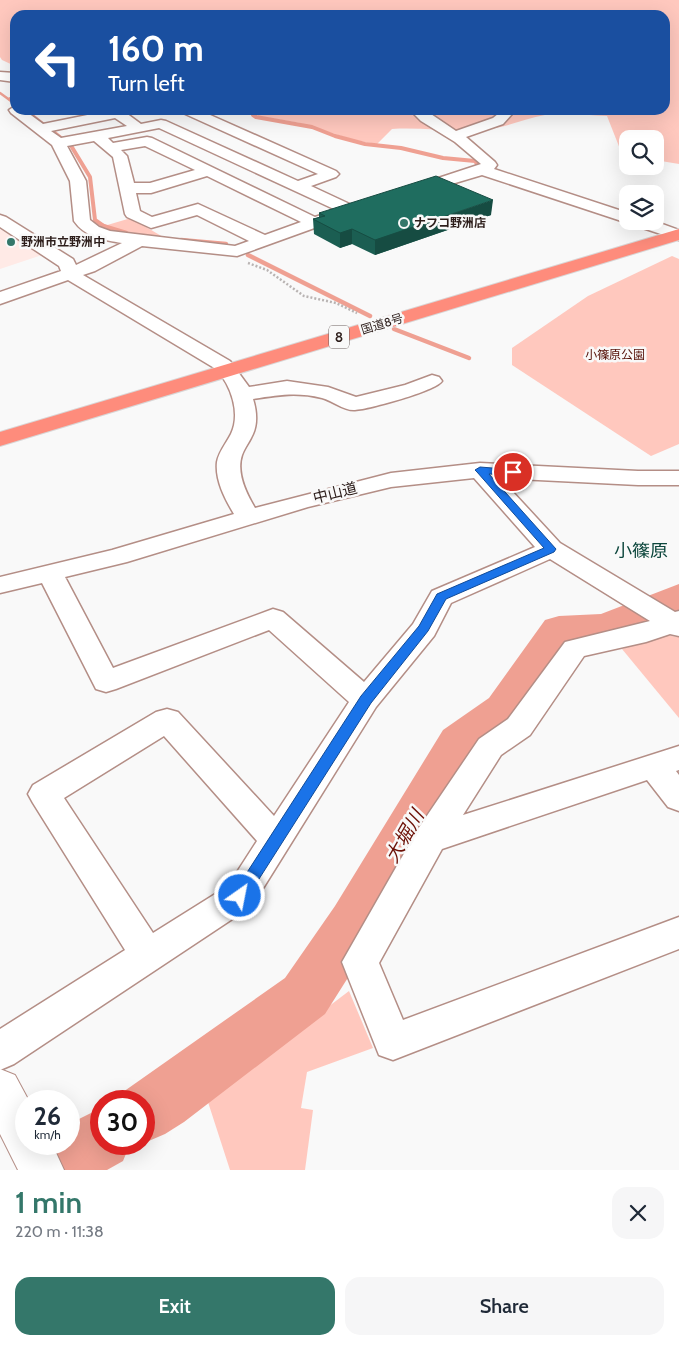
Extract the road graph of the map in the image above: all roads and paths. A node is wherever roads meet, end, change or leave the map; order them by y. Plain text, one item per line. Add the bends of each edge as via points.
1 (20, 115) edge
2 (108, 115) edge
3 (120, 115) edge
4 (206, 115) edge
5 (423, 115) edge
6 (504, 115) edge
7 (202, 116) joint
8 (220, 124) junction
9 (138, 128) junction
10 (41, 129) junction
11 (183, 134) junction
12 (97, 136) junction
13 (455, 136) junction
14 (58, 143) junction
15 (110, 147) junction
16 (214, 148) junction
17 (180, 157) junction
18 (482, 170) junction
19 (209, 171) junction
20 (297, 186) junction
21 (127, 188) junction
22 (253, 193) junction
23 (397, 196) edge
24 (235, 198) dead end
25 (217, 204) dead end
26 (369, 204) edge
27 (198, 209) junction
28 (350, 210) junction
29 (619, 215) edge
30 (0, 220) edge
31 (313, 222) junction
32 (663, 230) edge
33 (678, 235) edge
34 (138, 241) junction
35 (263, 241) junction
36 (243, 261) dead end
37 (70, 273) junction
38 (0, 298) edge
39 (362, 316) dead end
40 (229, 370) junction
41 (432, 381) dead end
42 (242, 395) junction
43 (0, 440) edge
44 (480, 470) junction
45 (679, 478) edge
46 (248, 518) junction
47 (551, 549) junction
48 (50, 574) junction
49 (0, 585) edge
50 (673, 622) edge
51 (366, 700) junction
52 (666, 762) edge
53 (679, 798) edge
54 (430, 839) junction
55 (276, 840) junction
56 (679, 933) edge
57 (147, 954) junction
58 (0, 1051) edge
59 (34, 1155) edge
60 (42, 1170) edge

1 - 10 street
2 - 10 street
3 - 9 street
4 - 7 street
5 - 13 street
6 - 13 street
7 - 8 street
8 - 11 street
8 - 20 street via 331,174
9 - 11 street via 161,124
9 - 12 street
10 - 14 street
11 - 16 street
12 - 14 street
12 - 15 street
13 - 18 street via 490,165
14 - 34 street via 78,181 82,221 93,231
15 - 17 street via 147,141
15 - 21 street via 120,156
16 - 17 street
16 - 20 street
17 - 19 street
18 - 23 street
18 - 29 street
19 - 21 street via 151,188
19 - 22 street
20 - 28 street
21 - 27 street via 133,214 151,223
22 - 24 street
22 - 31 street
25 - 27 street
26 - 28 street
27 - 35 street
28 - 31 street
30 - 37 street via 67,263
31 - 35 street
32 - 33 street
33 - 40 highway, 国道8号 / 8
34 - 35 street via 238,251
34 - 37 street via 89,267
36 - 39 path via 267,270 304,296 336,303
37 - 38 street
37 - 40 street
40 - 42 street
40 - 43 highway, 国道8号 / 8
41 - 42 street via 354,404 328,393 287,387
42 - 46 street via 247,417 244,431 230,457 231,478 236,499
44 - 45 street, 中山道
44 - 46 street, 中山道 via 391,480
44 - 47 street
46 - 48 street, 中山道
47 - 50 street
47 - 51 street via 441,597 424,629
48 - 49 street, 中山道
48 - 51 street via 106,682 273,618
50 - 54 street via 646,633 575,649 519,728 490,747
51 - 55 street
52 - 53 street
52 - 54 street
54 - 56 street via 360,962 393,1042
55 - 57 street via 240,896
55 - 57 street via 167,720 44,794
57 - 58 street
59 - 60 main road

